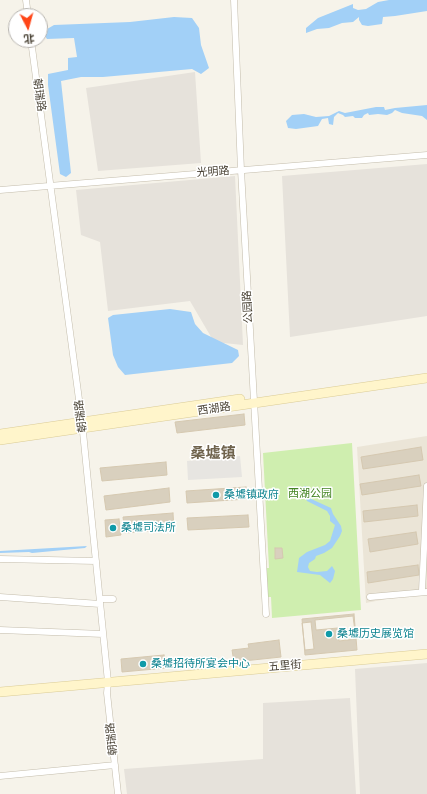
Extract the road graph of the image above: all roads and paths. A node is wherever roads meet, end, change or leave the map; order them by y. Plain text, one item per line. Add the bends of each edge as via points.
1 (234, 0) edge
2 (32, 48) edge
3 (427, 155) edge
4 (241, 170) junction
5 (51, 185) junction
6 (0, 190) edge
7 (427, 372) edge
8 (427, 378) edge
9 (254, 400) junction
10 (82, 425) junction
11 (0, 434) edge
12 (0, 440) edge
13 (427, 486) edge
14 (427, 496) edge
15 (0, 559) edge
16 (96, 561) junction
17 (424, 592) edge
18 (0, 597) edge
19 (370, 597) dead end
20 (113, 599) dead end
21 (100, 602) junction
22 (266, 614) dead end
23 (0, 630) edge
24 (103, 634) junction
25 (427, 654) edge
26 (108, 682) junction
27 (0, 692) edge
28 (115, 765) junction
29 (0, 776) edge
30 (118, 794) edge

1 - 4 street, 公园路
2 - 5 street, 朝瑞路
3 - 4 street, 光明路
4 - 5 street, 光明路
4 - 9 street, 公园路
5 - 6 street, 光明路
5 - 10 street, 朝瑞路
7 - 9 main road, 西湖路
8 - 9 main road, 西湖路
9 - 10 main road, 西湖路
9 - 22 street, 公园路
10 - 11 main road, 西湖路
10 - 12 main road, 西湖路
10 - 16 street, 朝瑞路
13 - 14 street
14 - 17 street
15 - 16 street
16 - 21 street, 朝瑞路
17 - 19 street
18 - 21 street
20 - 21 street
21 - 24 street, 朝瑞路
23 - 24 street
24 - 26 street, 朝瑞路
25 - 26 main road, 五里街
26 - 27 main road, 五里街
26 - 28 street, 朝瑞路
28 - 29 street
28 - 30 street, 朝瑞路

